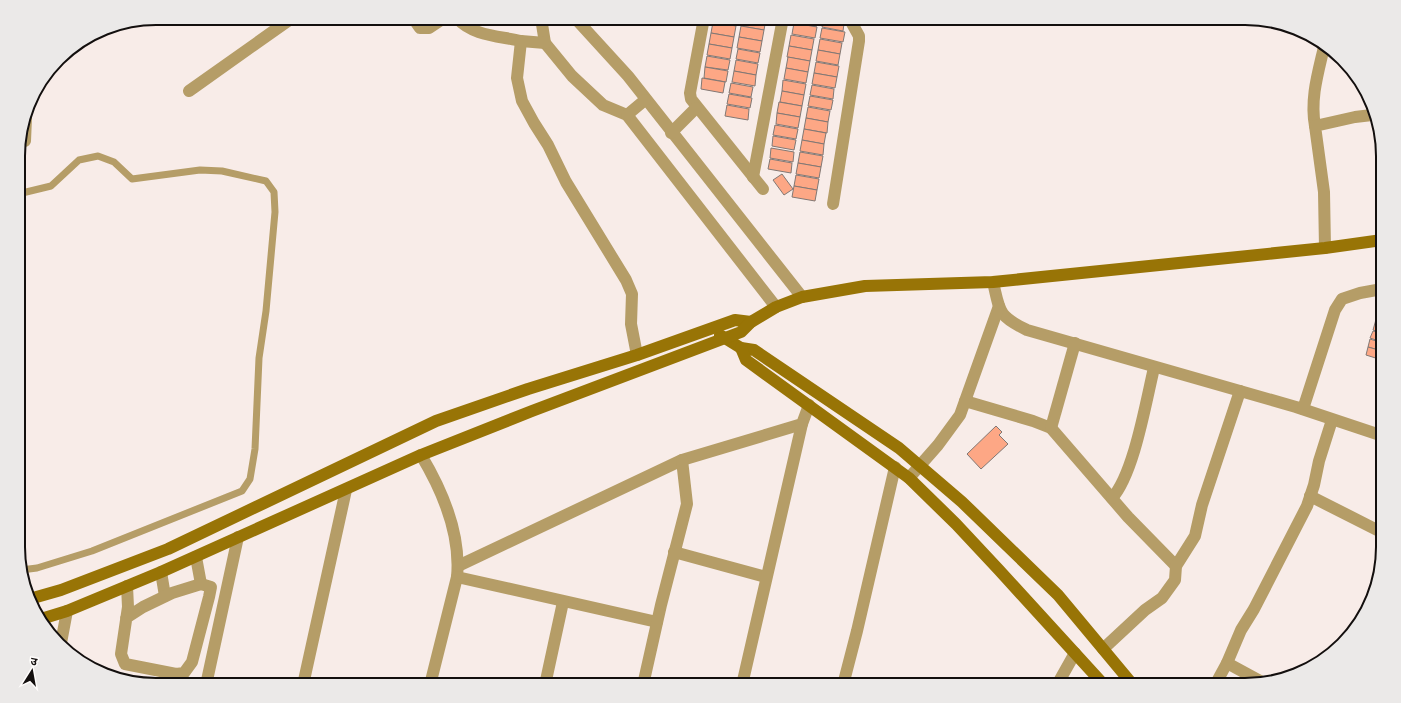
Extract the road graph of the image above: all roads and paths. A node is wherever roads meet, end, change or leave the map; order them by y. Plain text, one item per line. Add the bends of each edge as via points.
1 (282, 25) edge
2 (418, 25) edge
3 (434, 25) edge
4 (464, 25) edge
5 (542, 25) edge
6 (581, 25) edge
7 (703, 25) edge
8 (782, 25) edge
9 (853, 25) edge
10 (521, 41) junction
11 (545, 43) junction
12 (1323, 51) edge
13 (189, 91) dead end
14 (645, 100) junction
15 (696, 108) junction
16 (627, 115) junction
17 (1369, 115) edge
18 (1315, 126) junction
19 (671, 133) junction
20 (753, 177) junction
21 (763, 189) dead end
22 (25, 192) edge
23 (833, 204) dead end
24 (1376, 241) edge
25 (1325, 248) junction
26 (993, 282) junction
27 (1376, 290) edge
28 (802, 297) junction
29 (999, 306) junction
30 (776, 307) junction
31 (751, 322) junction
32 (712, 329) junction
33 (724, 338) junction
34 (1075, 343) junction
35 (741, 348) junction
36 (637, 355) junction
37 (1154, 368) junction
38 (1240, 391) junction
39 (965, 401) junction
40 (809, 405) junction
41 (1303, 410) junction
42 (1332, 420) junction
43 (802, 424) junction
44 (1051, 428) junction
45 (1376, 434) edge
46 (422, 455) junction
47 (682, 460) junction
48 (894, 466) junction
49 (919, 466) junction
50 (909, 478) junction
51 (346, 490) junction
52 (1310, 496) junction
53 (1112, 498) junction
54 (1376, 529) edge
55 (238, 537) junction
56 (674, 552) junction
57 (196, 557) junction
58 (1176, 566) junction
59 (27, 569) edge
60 (458, 571) junction
61 (161, 572) junction
62 (766, 577) junction
63 (201, 584) junction
64 (127, 586) junction
65 (165, 596) junction
66 (35, 597) edge
67 (562, 602) junction
68 (67, 611) junction
69 (46, 618) edge
70 (126, 618) junction
71 (657, 622) junction
72 (62, 639) edge
73 (1103, 649) junction
74 (1075, 653) junction
75 (1227, 663) junction
76 (208, 678) edge
77 (305, 678) edge
78 (432, 678) edge
79 (546, 678) edge
80 (645, 678) edge
81 (744, 678) edge
82 (845, 678) edge
83 (1061, 678) edge
84 (1098, 678) edge
85 (1127, 678) edge
86 (1219, 678) edge
87 (1254, 678) edge

1 - 13 street
2 - 3 street via 420,28
4 - 10 street via 488,34
5 - 11 street
6 - 14 street via 628,76
7 - 15 street via 690,93
8 - 20 street
9 - 23 street via 859,41
10 - 11 street
10 - 36 street via 517,78 522,101 569,188 626,280 632,294 631,324
11 - 16 street via 572,76 602,105
12 - 18 street via 1312,113
14 - 16 street
14 - 19 street
15 - 19 street
15 - 20 street
16 - 30 street
17 - 18 street
18 - 25 street via 1324,198
19 - 28 street
20 - 21 street
22 - 59 lane via 51,186 79,160 98,156 114,162 132,179 200,170 254,177 266,182 274,192 275,212 259,358 255,449 250,479 242,491 92,552
24 - 25 street
25 - 26 street
26 - 28 street via 865,286
26 - 29 street
27 - 41 street via 1342,299 1335,310
28 - 30 street
29 - 34 street via 1008,321 1027,330
29 - 39 street
30 - 31 street
31 - 32 street via 735,320
31 - 33 street via 741,332
32 - 33 street
32 - 36 street
33 - 35 street
33 - 46 street via 532,410
34 - 37 street
34 - 44 street
35 - 40 street via 746,360
35 - 49 street via 754,350 899,448
36 - 66 street via 436,421 168,549
37 - 38 street
37 - 53 street via 1132,454 1119,490
38 - 41 street
38 - 58 street via 1202,505 1195,536
39 - 44 street
39 - 49 street via 960,415
40 - 43 street
40 - 48 street
41 - 42 street
42 - 45 street
42 - 52 street
43 - 47 street
43 - 62 street
44 - 53 street
46 - 51 street
46 - 60 street via 447,510
47 - 56 street via 688,504
47 - 60 street
48 - 50 street
48 - 82 street
49 - 50 street
49 - 73 street via 962,502 1058,595
50 - 74 street via 967,535
51 - 55 street
51 - 77 street
52 - 54 street
52 - 75 street via 1296,528 1241,630
53 - 58 street
55 - 57 street
55 - 76 street
56 - 62 street
56 - 71 street
57 - 61 street
57 - 63 street
58 - 73 street via 1175,580 1162,598 1145,610
60 - 67 street
60 - 78 street
61 - 64 street
61 - 65 street
62 - 81 street
63 - 65 street
63 - 70 street via 210,587 210,597 192,662 184,673 176,674 125,664 120,654
64 - 68 street
64 - 70 street
65 - 70 street
67 - 71 street
67 - 79 street
68 - 69 street
68 - 72 street
71 - 80 street
73 - 85 street
74 - 83 street
74 - 84 street
75 - 86 street
75 - 87 street

